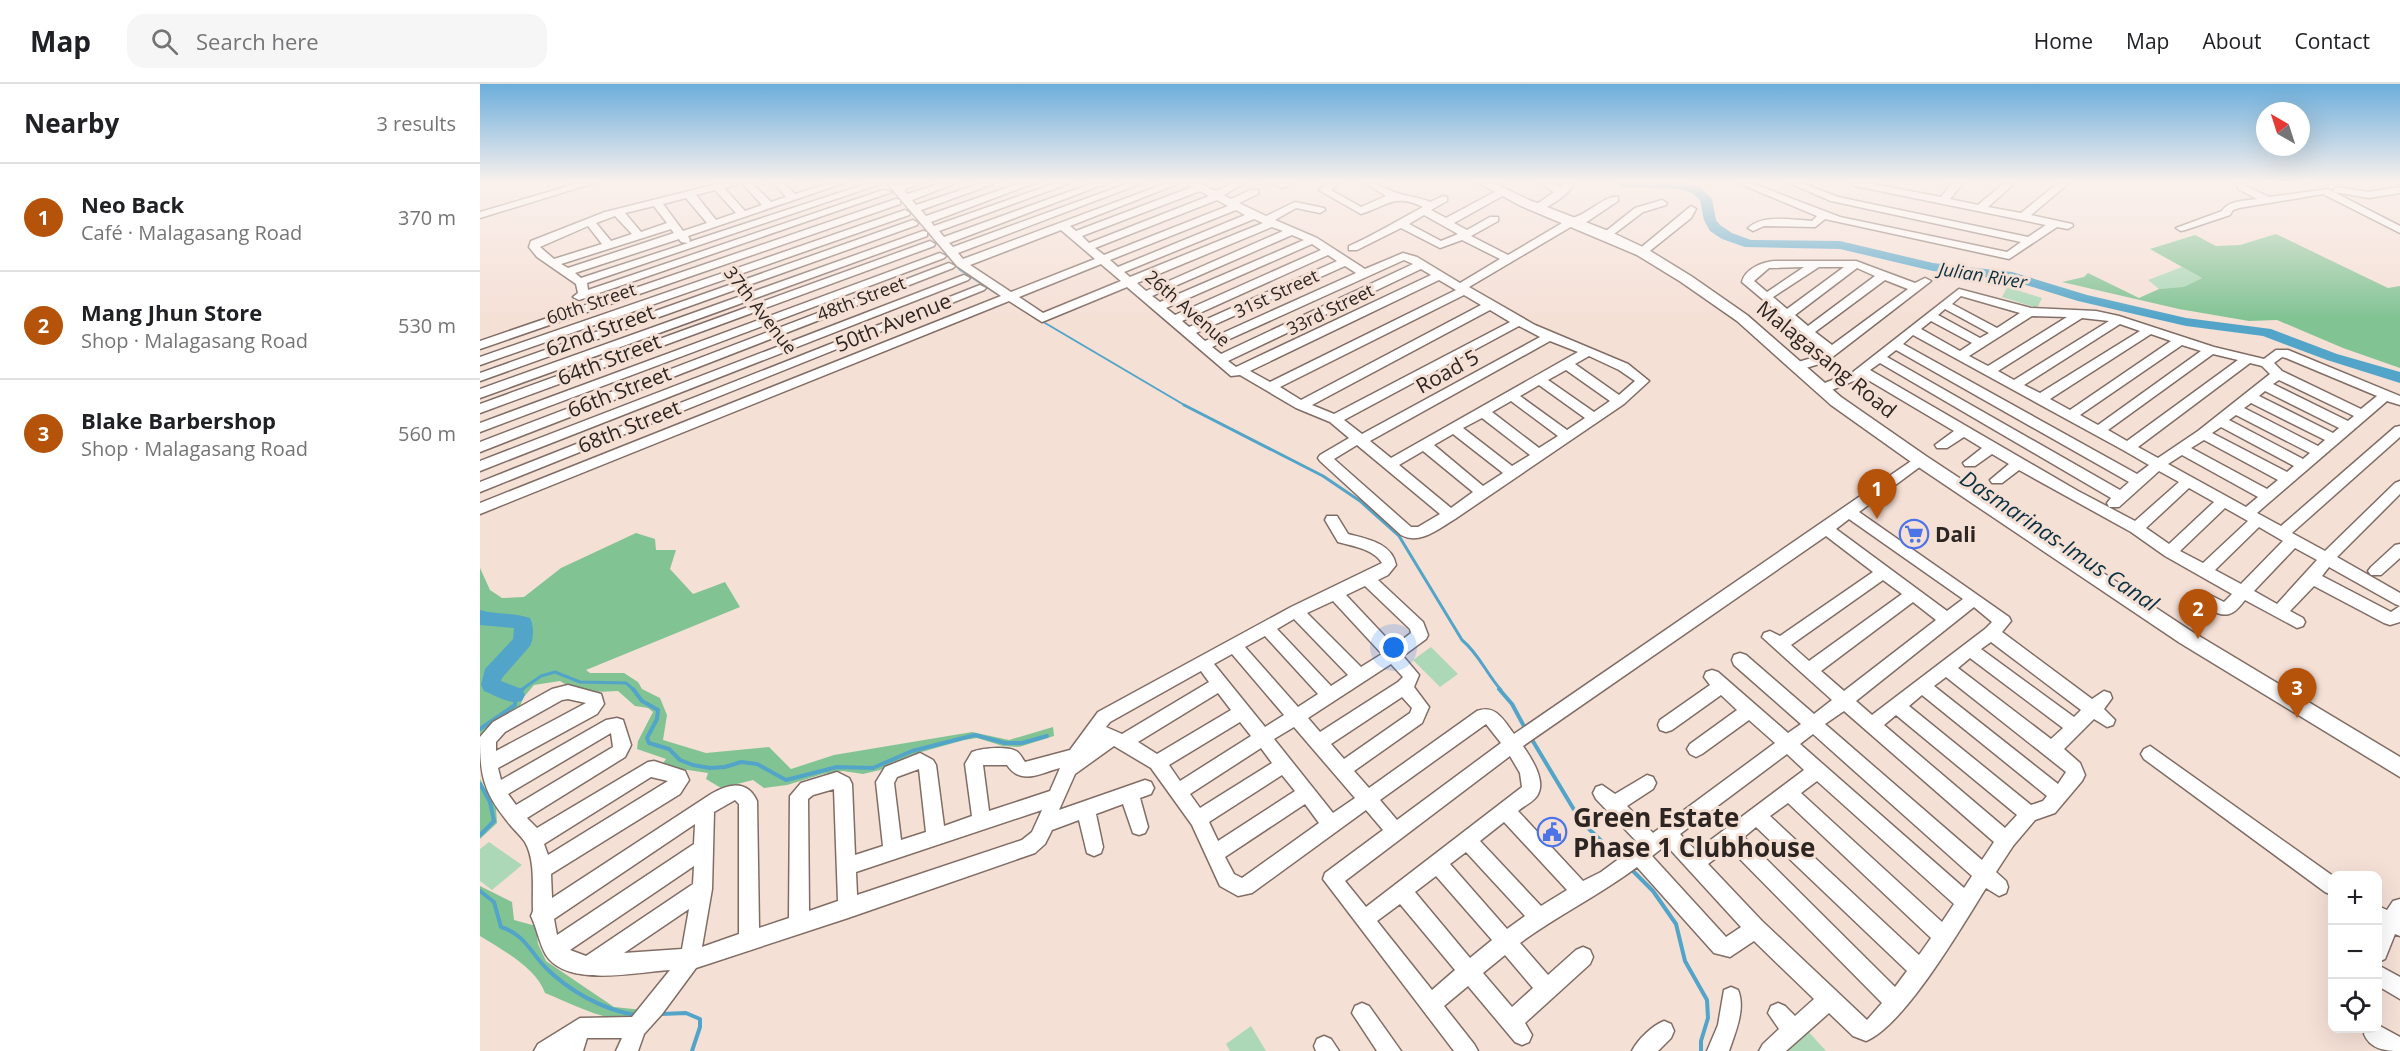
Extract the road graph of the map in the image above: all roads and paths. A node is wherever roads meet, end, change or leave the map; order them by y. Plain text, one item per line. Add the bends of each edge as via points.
1 (584, 228) edge
2 (595, 228) edge
3 (632, 228) edge
4 (689, 228) edge
5 (746, 228) edge
6 (773, 228) edge
7 (819, 228) edge
8 (861, 228) edge
9 (899, 228) edge
10 (924, 228) edge
11 (956, 228) edge
12 (963, 228) edge
13 (1015, 228) edge
14 (1054, 228) edge
15 (1066, 228) edge
16 (1092, 228) edge
17 (1134, 228) edge
18 (1177, 228) edge
19 (1222, 228) edge
20 (1256, 228) edge
21 (1285, 228) edge
22 (1392, 228) edge
23 (1409, 228) edge
24 (1455, 228) edge
25 (1477, 228) edge
26 (1565, 228) edge
27 (1590, 228) edge
28 (1615, 228) edge
29 (1670, 228) edge
30 (1876, 228) edge
31 (1970, 228) edge
32 (2048, 228) edge
33 (677, 230) junction
34 (1292, 231) junction
35 (1076, 235) junction
36 (1465, 235) junction
37 (1606, 235) junction
38 (639, 236) junction
39 (932, 238) junction
40 (1313, 240) junction
41 (2030, 241) junction
42 (570, 244) junction
43 (609, 245) junction
44 (689, 245) junction
45 (1090, 246) junction
46 (1353, 248) dead end
47 (1330, 250) junction
48 (1642, 252) junction
49 (945, 254) junction
50 (697, 256) junction
51 (1103, 258) junction
52 (1510, 260) junction
53 (1346, 261) junction
54 (552, 264) junction
55 (961, 264) junction
56 (1422, 264) junction
57 (1817, 264) junction
58 (1856, 264) junction
59 (949, 266) junction
60 (705, 267) junction
61 (1118, 271) junction
62 (566, 273) junction
63 (1363, 273) junction
64 (1885, 274) junction
65 (1441, 275) junction
66 (964, 278) junction
67 (715, 279) junction
68 (580, 282) junction
69 (1131, 282) junction
70 (980, 288) junction
71 (723, 290) junction
72 (1465, 290) junction
73 (1145, 295) junction
74 (579, 297) junction
75 (1767, 297) junction
76 (1004, 299) junction
77 (732, 302) junction
78 (1997, 303) junction
79 (1944, 304) junction
80 (1489, 306) junction
81 (1160, 307) junction
82 (2030, 312) junction
83 (570, 314) junction
84 (742, 314) junction
85 (1788, 314) junction
86 (2080, 314) junction
87 (1930, 316) junction
88 (1971, 318) junction
89 (1174, 320) junction
90 (2119, 320) junction
91 (1520, 321) junction
92 (751, 326) junction
93 (1913, 330) junction
94 (2150, 330) junction
95 (1809, 331) junction
96 (1189, 332) junction
97 (1998, 333) junction
98 (1550, 336) junction
99 (761, 339) junction
100 (2181, 340) junction
101 (1982, 343) junction
102 (1894, 344) junction
103 (480, 345) edge
104 (1204, 346) junction
105 (2211, 350) junction
106 (1589, 351) junction
107 (1831, 351) junction
108 (771, 352) junction
109 (1960, 356) junction
110 (1879, 357) junction
111 (2248, 359) junction
112 (1219, 360) junction
113 (480, 361) edge
114 (2265, 363) junction
115 (1566, 364) junction
116 (782, 366) junction
117 (1799, 366) junction
118 (2318, 368) junction
119 (1862, 371) junction
120 (1989, 371) junction
121 (1238, 372) junction
122 (2278, 374) junction
123 (480, 377) edge
124 (1540, 380) junction
125 (793, 382) junction
126 (2351, 382) junction
127 (2299, 384) junction
128 (2015, 385) junction
129 (2264, 386) junction
130 (1270, 387) junction
131 (1822, 389) junction
132 (480, 394) edge
133 (1511, 394) junction
134 (2386, 395) junction
135 (2250, 397) junction
136 (2040, 399) junction
137 (2331, 399) junction
138 (1619, 401) junction
139 (2400, 402) edge
140 (1301, 405) junction
141 (480, 409) edge
142 (2235, 409) junction
143 (1482, 411) junction
144 (2363, 415) junction
145 (2070, 416) junction
146 (1594, 418) junction
147 (1335, 419) junction
148 (2220, 421) junction
149 (1453, 427) junction
150 (2349, 427) junction
151 (480, 428) edge
152 (1964, 430) junction
153 (2098, 430) junction
154 (2400, 430) edge
155 (2203, 434) junction
156 (1567, 436) junction
157 (1360, 439) junction
158 (2334, 439) junction
159 (1423, 444) junction
160 (1942, 445) dead end
161 (480, 447) edge
162 (1992, 447) junction
163 (2128, 447) junction
164 (2182, 449) junction
165 (2320, 452) junction
166 (1539, 455) junction
167 (1920, 460) junction
168 (2019, 463) junction
169 (1970, 464) dead end
170 (2158, 464) junction
171 (1389, 465) junction
172 (2304, 465) junction
173 (480, 466) edge
174 (1512, 473) junction
175 (2288, 479) junction
176 (1997, 480) dead end
177 (2138, 481) junction
178 (2188, 481) junction
179 (2400, 486) edge
180 (480, 487) edge
181 (1482, 492) junction
182 (2121, 496) junction
183 (2268, 496) junction
184 (2223, 501) junction
185 (480, 509) edge
186 (1848, 511) junction
187 (2106, 512) junction
188 (1450, 515) junction
189 (2252, 517) junction
190 (1332, 520) dead end
191 (1826, 528) junction
192 (2136, 528) junction
193 (2287, 537) junction
194 (2400, 549) edge
195 (2170, 552) junction
196 (2327, 558) junction
197 (2205, 571) junction
198 (2376, 571) dead end
199 (1884, 572) junction
200 (1367, 578) junction
201 (2312, 578) junction
202 (2243, 591) junction
203 (1334, 592) junction
204 (1913, 594) junction
205 (1974, 599) junction
206 (2206, 599) dead end
207 (2400, 600) edge
208 (1296, 611) junction
209 (2279, 612) junction
210 (2400, 612) edge
211 (1946, 619) junction
212 (2297, 622) dead end
213 (1266, 627) junction
214 (1991, 633) junction
215 (1234, 645) junction
216 (1970, 650) junction
217 (1393, 655) junction
218 (1740, 660) dead end
219 (1203, 662) junction
220 (1946, 668) junction
221 (1808, 671) junction
222 (1360, 676) junction
223 (1220, 684) junction
224 (1923, 686) junction
225 (1404, 687) junction
226 (1330, 696) junction
227 (1844, 701) junction
228 (2098, 704) junction
229 (1897, 706) junction
230 (1750, 710) junction
231 (1242, 712) junction
232 (1296, 718) junction
233 (2107, 720) dead end
234 (1813, 724) junction
235 (1666, 725) dead end
236 (1871, 725) junction
237 (2075, 726) junction
238 (1093, 729) junction
239 (1523, 737) junction
240 (1263, 738) junction
241 (1118, 740) junction
242 (1318, 743) junction
243 (1786, 744) junction
244 (1696, 749) dead end
245 (2052, 750) junction
246 (2150, 754) dead end
247 (1072, 763) junction
248 (1157, 763) junction
249 (486, 765) junction
250 (1283, 765) junction
251 (2400, 768) edge
252 (1342, 770) junction
253 (1816, 771) junction
254 (1647, 783) dead end
255 (1179, 791) junction
256 (496, 792) junction
257 (1788, 792) junction
258 (1306, 794) junction
259 (1058, 796) junction
260 (2060, 796) junction
261 (1368, 800) junction
262 (705, 808) junction
263 (1086, 811) junction
264 (1506, 811) junction
265 (2029, 814) junction
266 (514, 816) junction
267 (1757, 816) junction
268 (1198, 819) junction
269 (982, 823) junction
270 (1044, 825) junction
271 (1332, 825) junction
272 (1139, 827) dead end
273 (1396, 832) junction
274 (1731, 836) junction
275 (936, 837) junction
276 (534, 840) junction
277 (2006, 840) junction
278 (1468, 841) junction
279 (1094, 847) dead end
280 (704, 848) junction
281 (1647, 849) junction
282 (893, 851) junction
283 (1215, 853) junction
284 (1695, 863) junction
285 (1438, 864) junction
286 (846, 867) junction
287 (541, 870) junction
288 (1983, 873) junction
289 (2328, 883) edge
290 (1999, 887) dead end
291 (702, 888) junction
292 (1580, 891) junction
293 (1402, 892) junction
294 (1966, 902) junction
295 (848, 909) junction
296 (541, 916) junction
297 (1538, 917) junction
298 (2392, 918) edge
299 (1364, 920) junction
300 (799, 926) junction
301 (1755, 928) junction
302 (1944, 938) junction
303 (1505, 940) junction
304 (749, 942) junction
305 (2382, 942) edge
306 (554, 949) junction
307 (1583, 957) dead end
308 (690, 959) junction
309 (588, 966) junction
310 (1920, 969) junction
311 (1469, 971) junction
312 (2382, 978) edge
313 (2400, 989) edge
314 (1548, 990) junction
315 (1731, 997) dead end
316 (1828, 1001) junction
317 (1896, 1003) junction
318 (1430, 1005) junction
319 (1362, 1013) dead end
320 (1778, 1013) dead end
321 (645, 1018) junction
322 (580, 1028) junction
323 (1664, 1031) dead end
324 (1795, 1031) junction
325 (2374, 1034) dead end
326 (2400, 1049) edge
327 (545, 1051) edge
328 (572, 1051) edge
329 (627, 1051) edge
330 (1390, 1051) edge
331 (1467, 1051) edge
332 (1643, 1051) edge
333 (1718, 1051) edge
334 (1770, 1051) edge

1 - 42 street
2 - 43 street
3 - 38 street
4 - 33 street
5 - 44 street
6 - 50 street
7 - 60 street
8 - 67 street, 60th Street
9 - 71 street
10 - 39 street
11 - 39 street
12 - 39 street
13 - 49 street, 64th Street
14 - 55 street
15 - 35 street, 26th Avenue
16 - 35 street
17 - 45 street
18 - 51 street, 50th Avenue
19 - 61 street
20 - 69 street
21 - 34 street
22 - 46 street
23 - 36 street via 1440,245
24 - 36 street
25 - 36 street
26 - 52 street
27 - 37 main road, Malagasang Road
28 - 37 street
29 - 48 street
30 - 41 street via 2009,256
31 - 41 street
32 - 41 street
33 - 38 street
33 - 44 street, 37th Avenue
33 - 62 street
34 - 40 street
34 - 73 street
35 - 45 street, 26th Avenue
36 - 52 street
37 - 48 main road, Malagasang Road
38 - 43 street
39 - 49 street
39 - 77 street, 62nd Street
39 - 84 street
40 - 47 street
40 - 81 street
42 - 43 street
42 - 54 street
42 - 54 street via 534,245
44 - 50 street, 37th Avenue
44 - 68 street
45 - 51 street, 26th Avenue
47 - 53 street
47 - 89 street
48 - 117 main road, Malagasang Road via 1742,318
49 - 55 street
49 - 59 street
49 - 92 street, 64th Street
50 - 60 street, 37th Avenue
50 - 74 street
51 - 61 street, 26th Avenue
51 - 76 street, 50th Avenue
52 - 72 street
53 - 63 street
53 - 96 street
54 - 62 street
55 - 76 street
56 - 63 street, 31st Street via 1403,256
56 - 65 street
56 - 112 street
57 - 58 street
57 - 75 street
57 - 75 street via 1770,264 1747,280
58 - 64 street
58 - 85 street
59 - 66 street
59 - 99 street
60 - 67 street, 37th Avenue
60 - 83 street
61 - 69 street, 26th Avenue
62 - 68 street
63 - 104 street, 31st Street
64 - 95 street
64 - 107 street via 1921,284
65 - 72 street
65 - 121 street, 33rd Street
66 - 70 street
66 - 108 street, 48th Street
67 - 71 street, 37th Avenue
67 - 113 street, 60th Street
68 - 74 street via 583,286
69 - 73 street, 26th Avenue
69 - 76 street via 1044,318
70 - 76 street
70 - 116 street, 48th Street
71 - 77 street, 37th Avenue
71 - 123 street
72 - 80 street
72 - 130 street
73 - 81 street, 26th Avenue
74 - 83 street
75 - 85 street
76 - 125 street, 50th Avenue
77 - 84 street, 37th Avenue
77 - 132 street, 62nd Street
78 - 79 street via 1959,292
78 - 82 street
78 - 88 street
79 - 87 street
79 - 88 street
80 - 91 street
80 - 140 street
81 - 89 street, 26th Avenue
82 - 86 street
82 - 97 street
83 - 103 street
84 - 92 street, 37th Avenue
84 - 141 street
85 - 95 street
86 - 90 street
86 - 120 street
87 - 93 street
87 - 101 street
88 - 97 street
89 - 96 street, 26th Avenue
90 - 94 street
90 - 128 street
91 - 98 street
91 - 147 street
92 - 99 street, 37th Avenue
92 - 151 street, 64th Street
93 - 102 street
93 - 109 street
94 - 100 street
94 - 136 street
95 - 107 street
96 - 104 street, 26th Avenue
97 - 101 street
98 - 106 street
98 - 157 street, Road 5
99 - 108 street, 37th Avenue
99 - 161 street
100 - 105 street
100 - 145 street
101 - 109 street
102 - 110 street
102 - 177 street
104 - 112 street, 26th Avenue
105 - 111 street
105 - 153 street
106 - 115 street
106 - 138 street via 1643,381
107 - 117 street via 1822,359
108 - 116 street, 37th Avenue
108 - 173 street, 66th Street
109 - 120 street
110 - 119 street
110 - 182 street
111 - 114 street
111 - 163 street
112 - 121 street, 26th Avenue
114 - 118 street via 2282,353
114 - 122 street
115 - 124 street
115 - 138 street
116 - 125 street, 37th Avenue
116 - 180 street, 48th Street
117 - 131 main road, Malagasang Road
118 - 126 street
118 - 127 street
119 - 131 street
119 - 152 street
120 - 128 street
121 - 130 street, 26th Avenue
122 - 127 street
122 - 129 street
124 - 133 street
124 - 146 street
125 - 185 street, 68th Street
126 - 134 street
126 - 137 street
127 - 137 street
128 - 136 street
129 - 135 street
129 - 150 street
130 - 140 street, 26th Avenue
131 - 167 main road, Malagasang Road
133 - 143 street
133 - 156 street
134 - 139 street
134 - 144 street
135 - 142 street
135 - 158 street
136 - 145 street
137 - 144 street
138 - 146 street
140 - 147 street, 26th Avenue
142 - 148 street
142 - 165 street
143 - 149 street
143 - 166 street
144 - 150 street
145 - 153 street
146 - 156 street
147 - 157 street, 26th Avenue
148 - 155 street
148 - 172 street
149 - 159 street
149 - 174 street
150 - 158 street
152 - 160 street
152 - 162 street
153 - 163 street
154 - 193 street
155 - 164 street
155 - 175 street
156 - 166 street
157 - 171 street, 26th Avenue
157 - 188 street, Road 5 via 1325,458 1406,531 1423,531
158 - 165 street
159 - 171 street
159 - 181 street
162 - 168 street
162 - 169 street
163 - 170 street
164 - 170 street
164 - 183 street
165 - 172 street
166 - 174 street
167 - 186 street
167 - 251 main road, Malagasang Road via 2187,638
168 - 176 street
168 - 187 street
170 - 177 street
170 - 178 street
171 - 188 street, 26th Avenue
172 - 175 street
174 - 181 street
175 - 183 street
177 - 182 street
178 - 184 street
178 - 192 street
179 - 196 street
181 - 188 street
182 - 187 street
183 - 189 street
184 - 189 street
184 - 195 street
186 - 191 street
186 - 205 street
187 - 192 street
189 - 193 street
189 - 197 street
190 - 200 street via 1342,538 1371,546 1389,562 1383,571
191 - 199 street
191 - 239 street
192 - 195 street
193 - 196 street
193 - 202 street
194 - 198 street
195 - 197 street
196 - 201 street
196 - 207 street
197 - 202 street
199 - 204 street
199 - 221 street via 1774,641
200 - 203 street
200 - 217 street via 1420,631 1415,640
201 - 209 street
201 - 210 street via 2384,616 2394,619
202 - 206 street via 2227,609
202 - 209 street
203 - 208 street
203 - 217 street
204 - 211 street
204 - 221 street
205 - 211 street
205 - 214 street via 2003,621
208 - 213 street
208 - 222 street
209 - 212 street
211 - 227 street
213 - 215 street
213 - 226 street
214 - 216 street
214 - 228 street
215 - 219 street
215 - 232 street
216 - 220 street
216 - 237 street
217 - 222 street
217 - 225 street via 1411,675
218 - 234 street
219 - 223 street
219 - 238 street via 1112,712
220 - 224 street
220 - 245 street
221 - 227 street
222 - 226 street
223 - 231 street
223 - 241 street
224 - 229 street
224 - 260 street
225 - 242 street
225 - 252 street via 1421,707 1416,718
226 - 232 street
227 - 234 street
227 - 236 street
228 - 233 street
228 - 237 street
229 - 236 street
229 - 265 street
230 - 235 street via 1717,681
230 - 243 street
230 - 244 street
231 - 240 street
231 - 248 street
232 - 240 street
232 - 242 street
234 - 243 street
234 - 288 street
236 - 277 street
237 - 245 street
238 - 241 street
238 - 247 street
239 - 261 street via 1484,716
239 - 264 street via 1533,785 1526,796
239 - 273 street
240 - 250 street
240 - 255 street
241 - 247 street
241 - 248 street
242 - 252 street
243 - 253 street
243 - 281 street
245 - 260 street via 2076,771
246 - 289 street
247 - 259 street
247 - 269 street via 1024,770 1012,757 978,757 974,764
248 - 255 street
249 - 249 street via 591,709 597,701 563,692 518,716 489,735
249 - 256 street
250 - 258 street
250 - 268 street
252 - 261 street
253 - 257 street
253 - 294 street
254 - 281 street via 1608,799
255 - 268 street
256 - 266 street
256 - 266 street via 606,727 617,725 622,747 619,752
257 - 267 street
257 - 302 street
258 - 271 street
258 - 283 street
259 - 269 street
259 - 270 street
260 - 265 street via 2044,810
261 - 271 street
261 - 273 street
262 - 280 street
262 - 296 street
262 - 304 street via 731,793 739,792 748,801
263 - 270 street
263 - 272 street via 1137,792
263 - 279 street
264 - 278 street
264 - 292 street
265 - 277 street
266 - 276 street
267 - 274 street
267 - 310 street
268 - 283 street
269 - 275 street
270 - 295 street via 1039,838 1017,852
271 - 283 street via 1245,887 1227,880
273 - 299 street via 1332,879
274 - 284 street
274 - 317 street
275 - 282 street
275 - 282 street via 927,765 920,761 886,777
276 - 287 street
276 - 287 street via 648,770 679,777 674,788
277 - 288 street
278 - 285 street
278 - 297 street
280 - 291 street
280 - 306 street
281 - 284 street
281 - 292 street via 1608,879
281 - 301 street via 1721,946 1731,947
282 - 286 street
284 - 301 street
285 - 293 street
285 - 303 street
286 - 295 street
286 - 300 street via 843,784 837,780 807,789 799,796
287 - 296 street
288 - 290 street
288 - 294 street
291 - 308 street
291 - 309 street
292 - 297 street
293 - 299 street
293 - 311 street
294 - 302 street
295 - 300 street
296 - 306 street
297 - 303 street
298 - 305 street
299 - 318 street
300 - 304 street
301 - 316 street
302 - 310 street
303 - 311 street
303 - 314 street
304 - 308 street
306 - 309 street via 572,964
307 - 314 street
308 - 309 street
308 - 321 street
310 - 317 street
311 - 314 street via 1517,1028
311 - 318 street
312 - 313 street
315 - 333 street via 1728,1025
316 - 317 street via 1866,1031
316 - 324 street
318 - 331 street
319 - 330 street
320 - 324 street
321 - 322 street
321 - 329 street
322 - 327 street
322 - 328 street
323 - 332 street
324 - 334 street
325 - 326 street

